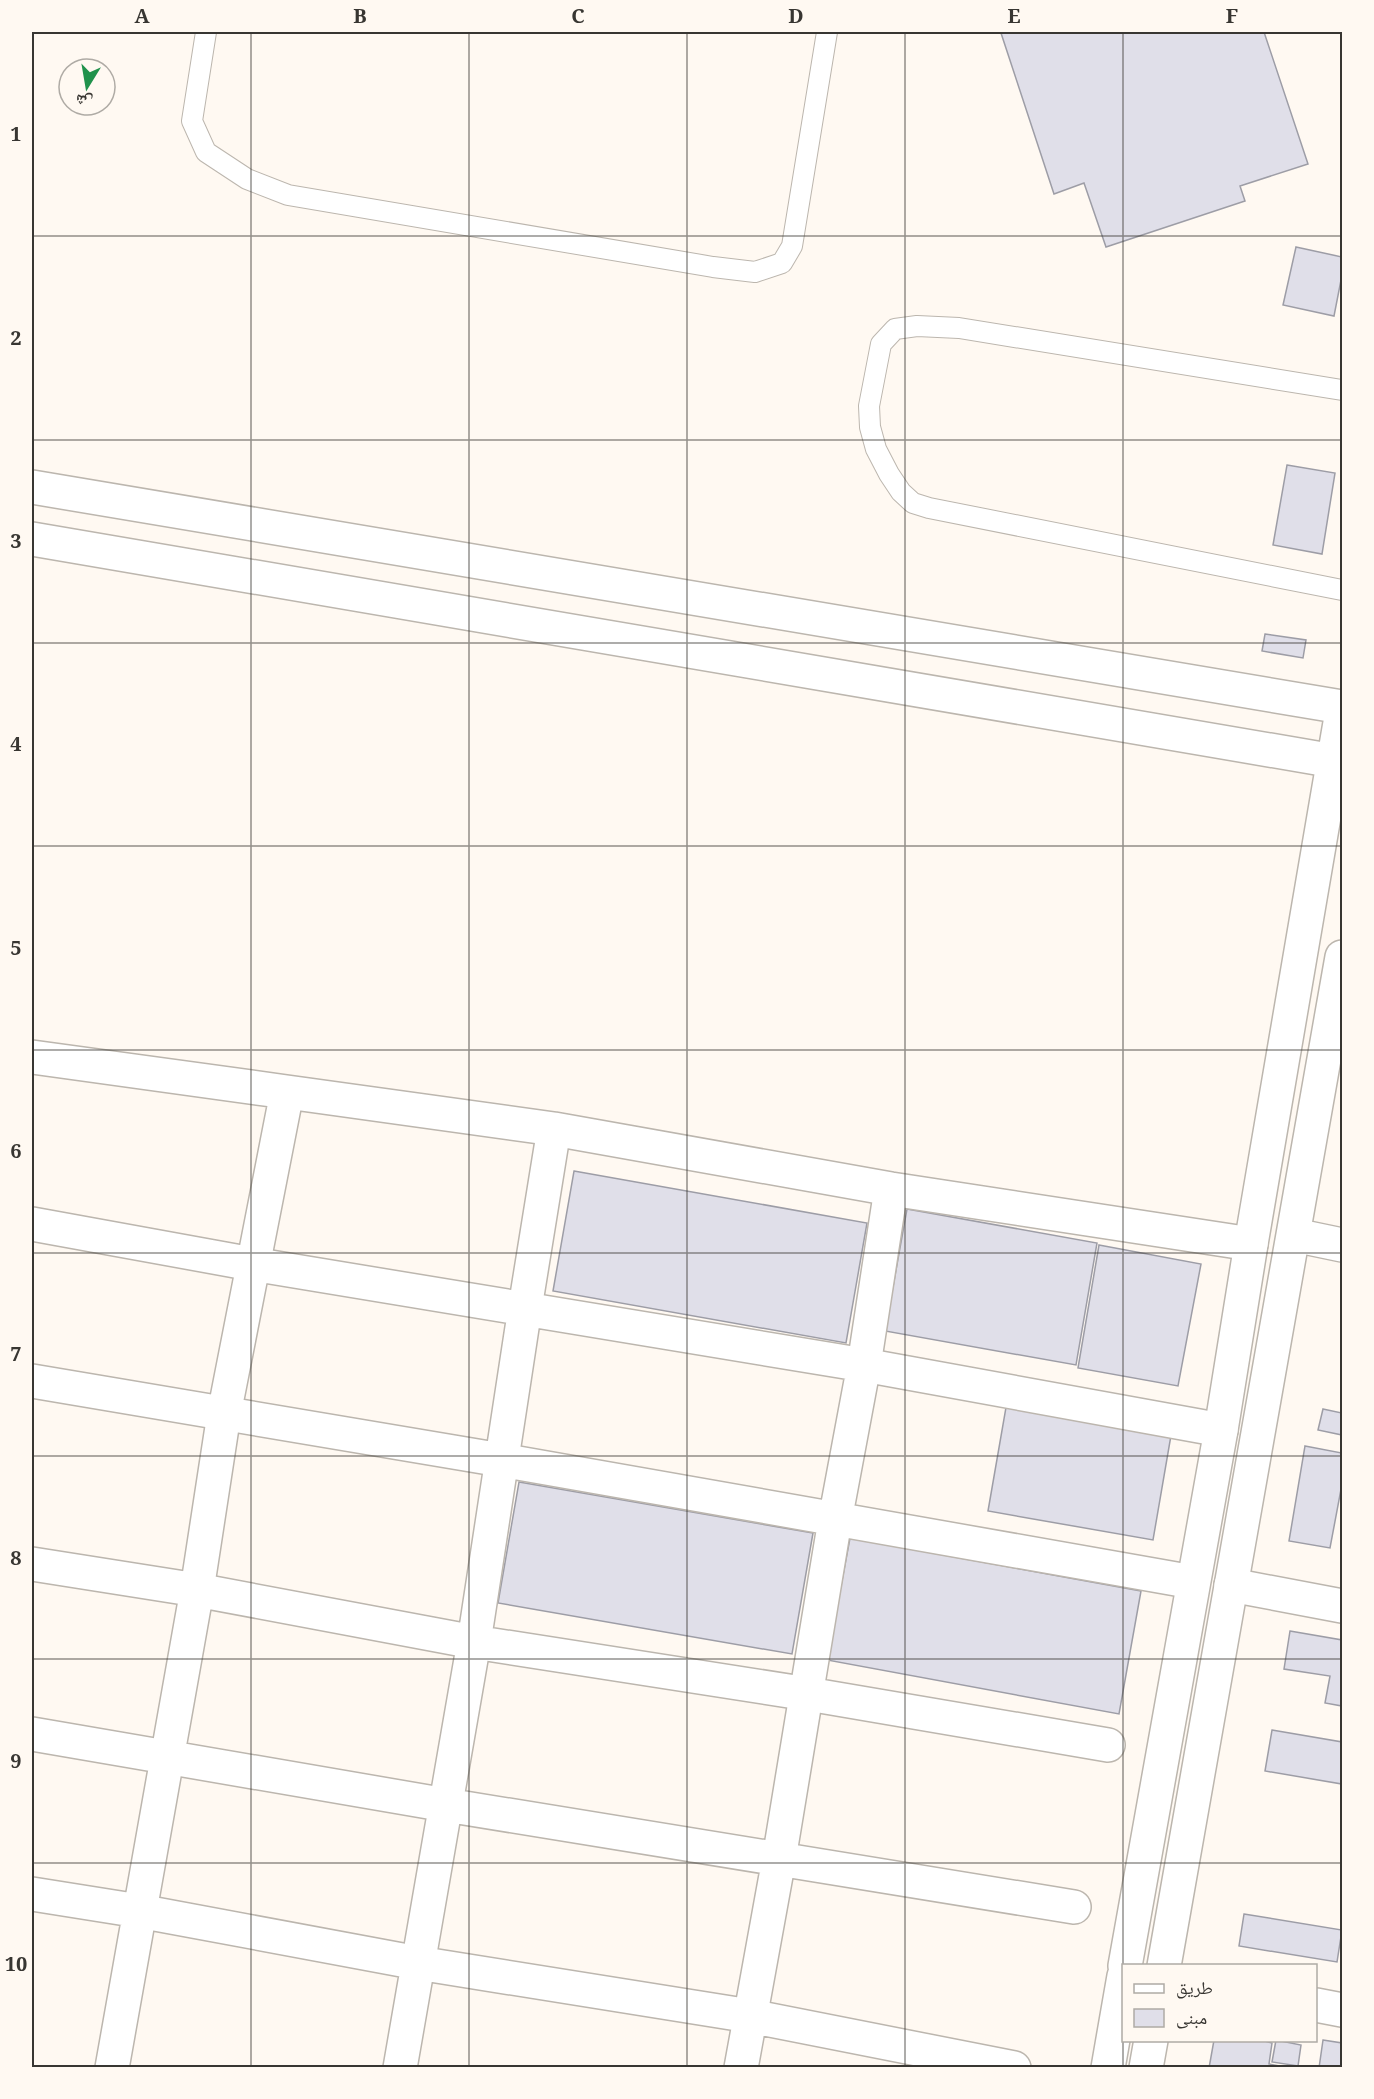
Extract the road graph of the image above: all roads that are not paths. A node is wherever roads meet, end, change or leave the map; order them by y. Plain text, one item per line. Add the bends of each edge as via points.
1 (206, 32) edge
2 (827, 32) edge
3 (1342, 390) edge
4 (32, 487) edge
5 (32, 539) edge
6 (1342, 590) edge
7 (718, 603) junction
8 (709, 655) junction
9 (1342, 709) edge
10 (1334, 761) junction
11 (1342, 957) edge
12 (32, 1057) edge
13 (287, 1092) junction
14 (554, 1129) junction
15 (891, 1189) junction
16 (32, 1224) edge
17 (1294, 1235) junction
18 (1251, 1244) junction
19 (1342, 1245) edge
20 (252, 1264) junction
21 (525, 1308) junction
22 (864, 1365) junction
23 (32, 1381) edge
24 (224, 1414) junction
25 (1221, 1430) junction
26 (501, 1460) junction
27 (835, 1520) junction
28 (32, 1564) edge
29 (1193, 1582) junction
30 (1231, 1585) junction
31 (197, 1590) junction
32 (1342, 1606) edge
33 (474, 1642) junction
34 (808, 1694) junction
35 (32, 1734) edge
36 (1108, 1745) dead end
37 (167, 1757) junction
38 (446, 1805) junction
39 (779, 1859) junction
40 (32, 1894) edge
41 (1074, 1907) dead end
42 (139, 1911) junction
43 (418, 1963) junction
44 (1125, 1964) edge
45 (1164, 1964) edge
46 (1122, 1987) edge
47 (1317, 2005) edge
48 (1342, 2010) edge
49 (750, 2016) junction
50 (1151, 2042) edge
51 (112, 2067) edge
52 (400, 2067) edge
53 (741, 2067) edge
54 (1014, 2067) edge
55 (1108, 2067) edge
56 (1146, 2067) edge

1 - 2 lane via 192,121 206,152 247,179 288,195 754,272 782,263 792,246
3 - 6 lane via 959,328 917,326 895,329 881,344 869,406 870,427 882,461 901,492 913,503
4 - 7 street
5 - 8 street
7 - 8 street
7 - 9 street
8 - 10 street
9 - 10 street
10 - 18 street
11 - 17 street
12 - 13 street
13 - 14 street
13 - 20 street
14 - 15 street
14 - 21 street
15 - 18 street
15 - 22 street
16 - 20 street
17 - 19 street
17 - 30 street
18 - 25 street
20 - 21 street
20 - 24 street
21 - 22 street
21 - 26 street
22 - 25 street
22 - 27 street
23 - 24 street
24 - 26 street
24 - 31 street
25 - 29 street
26 - 27 street
26 - 33 street
27 - 29 street
27 - 34 street
28 - 31 street
29 - 44 street
30 - 32 street
30 - 45 street
31 - 33 street
31 - 37 street
33 - 34 street
33 - 38 street
34 - 36 street
34 - 39 street
35 - 37 street
37 - 38 street
37 - 42 street
38 - 39 street
38 - 43 street
39 - 41 street
39 - 49 street
40 - 42 street
42 - 43 street
42 - 51 street
43 - 49 street
43 - 52 street
46 - 55 street
47 - 48 street
49 - 53 street
49 - 54 street
50 - 56 street

